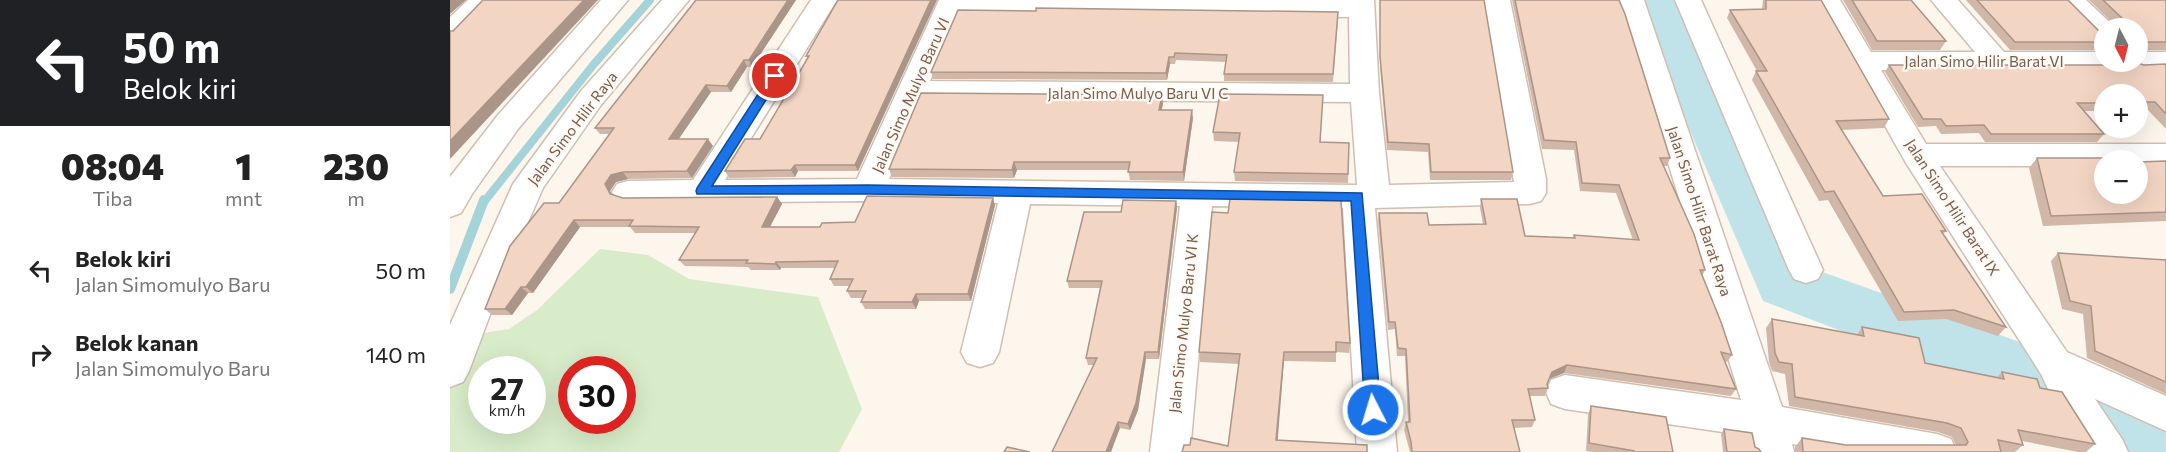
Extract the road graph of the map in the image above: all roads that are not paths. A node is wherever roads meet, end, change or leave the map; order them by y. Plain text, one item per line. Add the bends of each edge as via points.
1 (483, 0) edge
2 (615, 0) edge
3 (676, 0) edge
4 (824, 0) edge
5 (1497, 0) edge
6 (1631, 0) edge
7 (1688, 0) edge
8 (1827, 0) edge
9 (1944, 0) edge
10 (2071, 0) edge
11 (951, 2) edge
12 (1362, 4) edge
13 (2094, 22) edge
14 (450, 32) edge
15 (1996, 60) junction
16 (1863, 61) junction
17 (2094, 61) edge
18 (2148, 61) edge
19 (2166, 61) edge
20 (912, 90) junction
21 (1365, 93) junction
22 (1917, 155) junction
23 (2166, 155) edge
24 (868, 190) junction
25 (702, 191) junction
26 (628, 192) dead end
27 (1017, 192) junction
28 (1197, 194) junction
29 (1366, 196) junction
30 (450, 205) edge
31 (1806, 270) dead end
32 (980, 352) dead end
33 (450, 370) edge
34 (2067, 386) junction
35 (1565, 392) dead end
36 (2166, 414) edge
37 (1771, 437) edge
38 (1170, 452) edge
39 (1377, 452) edge
40 (1936, 452) edge
41 (2108, 452) edge

1 - 14 street
2 - 30 street via 508,122
3 - 33 street, Jalan Simo Hilir Raya via 591,99 529,184
4 - 25 street
5 - 29 street via 1530,194
6 - 37 street, Jalan Simo Hilir Barat Raya
7 - 31 street
8 - 16 street, Jalan Simo Hilir Barat IX
9 - 15 street
10 - 13 street
11 - 12 street
11 - 20 street, Jalan Simo Mulyo Baru VI
12 - 21 street
15 - 16 street, Jalan Simo Hilir Barat VI
15 - 17 street, Jalan Simo Hilir Barat VI
16 - 22 street, Jalan Simo Hilir Barat IX
18 - 19 street
20 - 21 street, Jalan Simo Mulyo Baru VI C
20 - 24 street, Jalan Simo Mulyo Baru VI
21 - 29 street
22 - 23 street
22 - 34 street, Jalan Simo Hilir Barat IX
24 - 25 street
24 - 27 street
25 - 26 street
27 - 28 street
27 - 32 street
28 - 29 street
28 - 38 street, Jalan Simo Mulyo Baru VI K
29 - 39 street
34 - 36 street
34 - 41 street, Jalan Simo Hilir Barat IX
35 - 37 street via 1702,410
37 - 40 street

